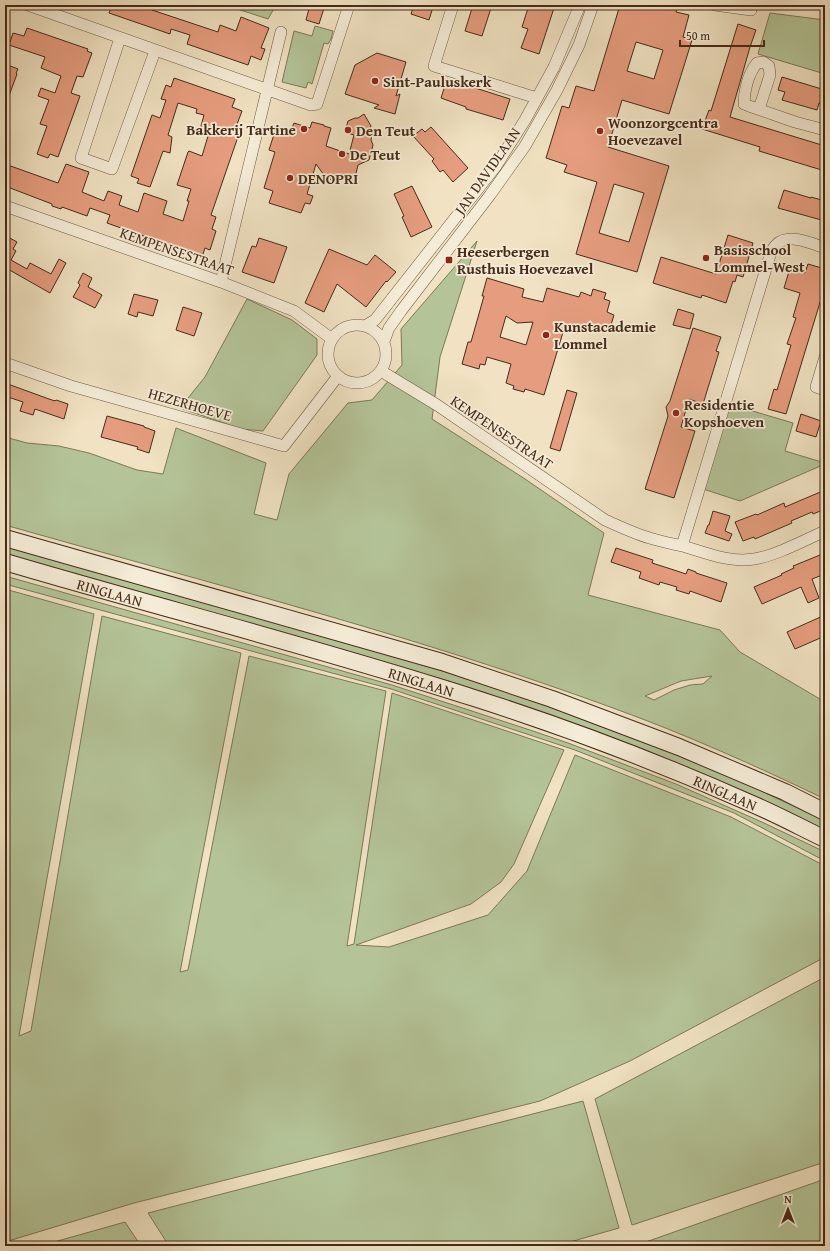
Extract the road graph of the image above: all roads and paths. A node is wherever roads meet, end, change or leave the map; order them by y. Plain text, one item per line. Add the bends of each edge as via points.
1 (28, 5) edge
2 (349, 5) edge
3 (453, 5) edge
4 (720, 6) edge
5 (579, 8) edge
6 (592, 10) edge
7 (751, 10) dead end
8 (280, 32) dead end
9 (120, 38) junction
10 (156, 51) junction
11 (266, 90) junction
12 (537, 98) junction
13 (760, 109) dead end
14 (825, 130) edge
15 (5, 206) edge
16 (462, 210) junction
17 (472, 218) junction
18 (825, 248) edge
19 (221, 282) junction
20 (405, 282) junction
21 (416, 291) junction
22 (365, 326) junction
23 (332, 339) junction
24 (384, 341) junction
25 (825, 357) edge
26 (5, 363) edge
27 (381, 371) junction
28 (338, 376) junction
29 (825, 390) edge
30 (825, 531) edge
31 (5, 538) edge
32 (682, 546) junction
33 (5, 562) edge
34 (825, 812) edge
35 (825, 839) edge

1 - 9 street
2 - 11 street via 317,104 311,105
3 - 12 street via 434,66
4 - 7 street
5 - 6 street
5 - 12 street, JAN DAVIDLAAN via 554,67
6 - 17 street, JAN DAVIDLAAN via 579,45 557,90 525,146
8 - 11 street
9 - 10 street
9 - 10 street via 81,158 112,169
10 - 11 street
11 - 19 street
12 - 16 street, JAN DAVIDLAAN via 496,166
13 - 14 street
15 - 19 street, KEMPENSESTRAAT
16 - 17 street
16 - 20 street, JAN DAVIDLAAN
17 - 21 street, JAN DAVIDLAAN
18 - 32 street via 797,239 777,244 771,252
19 - 23 street, KEMPENSESTRAAT via 294,311
20 - 21 street
20 - 22 street, JAN DAVIDLAAN via 375,320
21 - 24 street, JAN DAVIDLAAN via 393,322
22 - 23 street via 346,327
22 - 24 street via 373,329
23 - 28 street via 328,347 329,363
24 - 27 street via 386,357
25 - 29 street via 816,387
26 - 28 street, HEZERHOEVE via 71,386 284,446
27 - 28 street via 368,381 360,383 344,381
27 - 32 street, KEMPENSESTRAAT via 437,405 605,520 652,539
30 - 32 street, KEMPENSESTRAAT via 775,553 738,561
31 - 34 main road, RINGLAAN via 428,658 545,696 679,747 785,792
33 - 35 main road, RINGLAAN via 365,664 475,698 654,762

